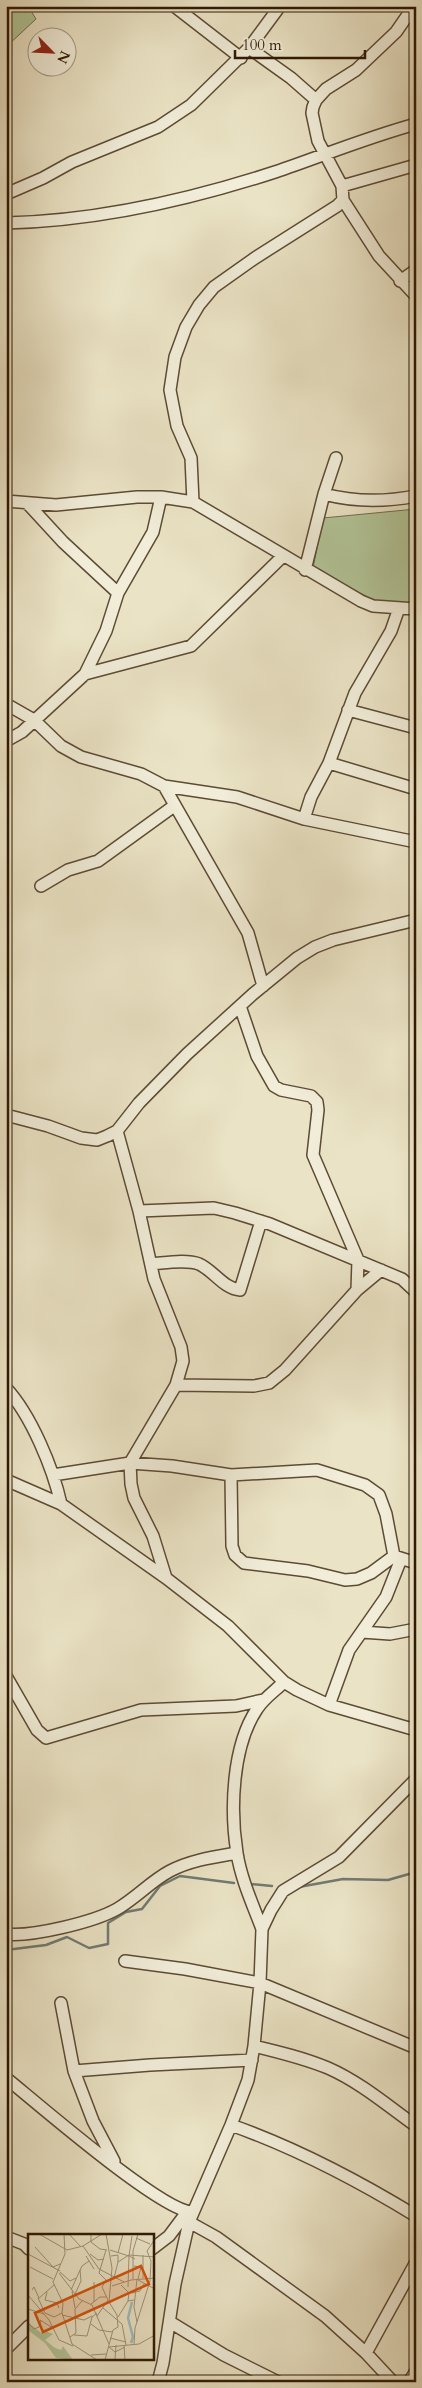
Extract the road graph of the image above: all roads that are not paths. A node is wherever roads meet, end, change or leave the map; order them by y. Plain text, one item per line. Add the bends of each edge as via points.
1 (174, 6) edge
2 (280, 6) edge
3 (414, 6) edge
4 (249, 48) junction
5 (241, 58) junction
6 (316, 100) junction
7 (416, 124) edge
8 (324, 154) junction
9 (416, 165) edge
10 (342, 186) junction
11 (6, 194) edge
12 (343, 200) junction
13 (6, 223) edge
14 (416, 270) edge
15 (400, 281) junction
16 (416, 296) edge
17 (336, 458) dead end
18 (324, 494) junction
19 (416, 496) edge
20 (161, 497) junction
21 (6, 500) edge
22 (193, 502) junction
23 (28, 504) junction
24 (283, 556) junction
25 (305, 570) junction
26 (118, 593) junction
27 (399, 608) junction
28 (416, 609) edge
29 (85, 674) junction
30 (6, 704) edge
31 (348, 710) junction
32 (34, 720) junction
33 (416, 728) edge
34 (6, 741) edge
35 (329, 763) junction
36 (164, 786) junction
37 (416, 789) edge
38 (174, 806) junction
39 (304, 818) junction
40 (416, 842) edge
41 (41, 886) dead end
42 (416, 920) edge
43 (263, 986) junction
44 (240, 1006) junction
45 (6, 1115) edge
46 (117, 1131) junction
47 (139, 1211) junction
48 (261, 1221) junction
49 (358, 1260) junction
50 (151, 1264) junction
51 (380, 1270) junction
52 (357, 1290) junction
53 (416, 1292) edge
54 (176, 1385) junction
55 (6, 1388) edge
56 (130, 1463) junction
57 (53, 1474) junction
58 (231, 1475) junction
59 (6, 1480) edge
60 (61, 1504) junction
61 (397, 1557) junction
62 (416, 1563) edge
63 (166, 1578) junction
64 (416, 1629) edge
65 (362, 1632) junction
66 (6, 1676) edge
67 (284, 1682) junction
68 (263, 1700) junction
69 (329, 1704) junction
70 (416, 1730) edge
71 (413, 1787) edge
72 (237, 1853) junction
73 (262, 1929) junction
74 (6, 1934) edge
75 (125, 1961) dead end
76 (260, 1983) junction
77 (61, 2002) dead end
78 (254, 2046) junction
79 (416, 2048) edge
80 (252, 2060) junction
81 (74, 2072) junction
82 (6, 2078) edge
83 (232, 2125) junction
84 (416, 2126) edge
85 (116, 2165) junction
86 (189, 2215) junction
87 (416, 2216) edge
88 (6, 2237) edge
89 (154, 2247) edge
90 (28, 2248) edge
91 (416, 2262) edge
92 (170, 2322) junction
93 (28, 2327) edge
94 (6, 2349) edge
95 (366, 2353) junction
96 (416, 2371) edge
97 (158, 2382) edge
98 (278, 2382) edge
99 (393, 2382) edge
100 (409, 2382) edge

1 - 5 street
2 - 4 street
3 - 6 street via 396,32 356,70 326,89
4 - 5 street
4 - 6 street
5 - 11 street via 191,105 158,127 72,162
6 - 8 street via 312,113
7 - 8 street
8 - 10 street
8 - 13 street via 267,174 169,201 54,220
9 - 10 street
10 - 12 street
12 - 15 street via 378,256
12 - 22 street via 214,287 186,327 175,357 170,390 177,426 191,458
14 - 15 street
15 - 16 street
17 - 18 street
18 - 19 street via 368,500
18 - 25 street
20 - 22 street
20 - 23 street
20 - 26 street via 153,532
21 - 23 street
22 - 24 street
23 - 26 street
24 - 25 street
24 - 29 street via 191,646
25 - 27 street via 374,606
26 - 29 street via 106,631
27 - 28 street
27 - 31 street via 391,631
29 - 32 street
30 - 32 street
31 - 33 street
31 - 35 street
32 - 34 street
32 - 36 street via 61,746 81,757 141,774
35 - 37 street
35 - 39 street
36 - 38 street
36 - 39 street via 237,797
38 - 41 street via 98,861 68,870
38 - 43 street via 248,933
39 - 40 street
42 - 43 street via 315,947
43 - 44 street
44 - 46 street via 187,1054 139,1103
44 - 49 street via 258,1056 274,1086 311,1096 316,1102 313,1154
45 - 46 street via 81,1138 97,1140
46 - 47 street
47 - 48 street via 214,1208
47 - 50 street
48 - 49 street
48 - 50 street via 240,1290 195,1263
49 - 51 street
49 - 52 street
50 - 54 street via 181,1347 183,1361
51 - 52 street
51 - 53 street via 402,1279
52 - 54 street via 285,1370 269,1383 254,1386
54 - 56 street
55 - 57 street via 25,1414
56 - 57 street
56 - 58 street
56 - 63 street via 134,1498 153,1536
57 - 60 street
58 - 61 street via 317,1470 365,1485 379,1495 383,1503
58 - 61 street via 232,1546 235,1555 244,1563 345,1580 371,1573
59 - 60 street
60 - 63 street
61 - 62 street
61 - 65 street via 386,1597
63 - 67 street via 228,1626
64 - 65 street via 390,1634
65 - 69 street via 349,1650
66 - 68 street via 37,1730 46,1738 141,1710 236,1706
67 - 68 street
67 - 69 street via 313,1699
68 - 72 street via 247,1730 237,1767
69 - 70 street
71 - 73 street via 338,1857 283,1891
72 - 73 street
72 - 74 street via 209,1857 172,1870 116,1910 102,1915 29,1934
73 - 76 street
75 - 76 street
76 - 78 street
76 - 79 street
77 - 81 street
78 - 80 street
78 - 84 street via 330,2069
80 - 81 street
80 - 83 street
81 - 85 street via 93,2122
82 - 85 street
83 - 86 street
83 - 87 street via 294,2150
85 - 86 street via 162,2200
86 - 89 street
86 - 92 street
86 - 95 street via 325,2316
88 - 90 street
91 - 95 street
92 - 97 street
92 - 98 street via 224,2355
93 - 94 street
95 - 99 street
96 - 100 street

